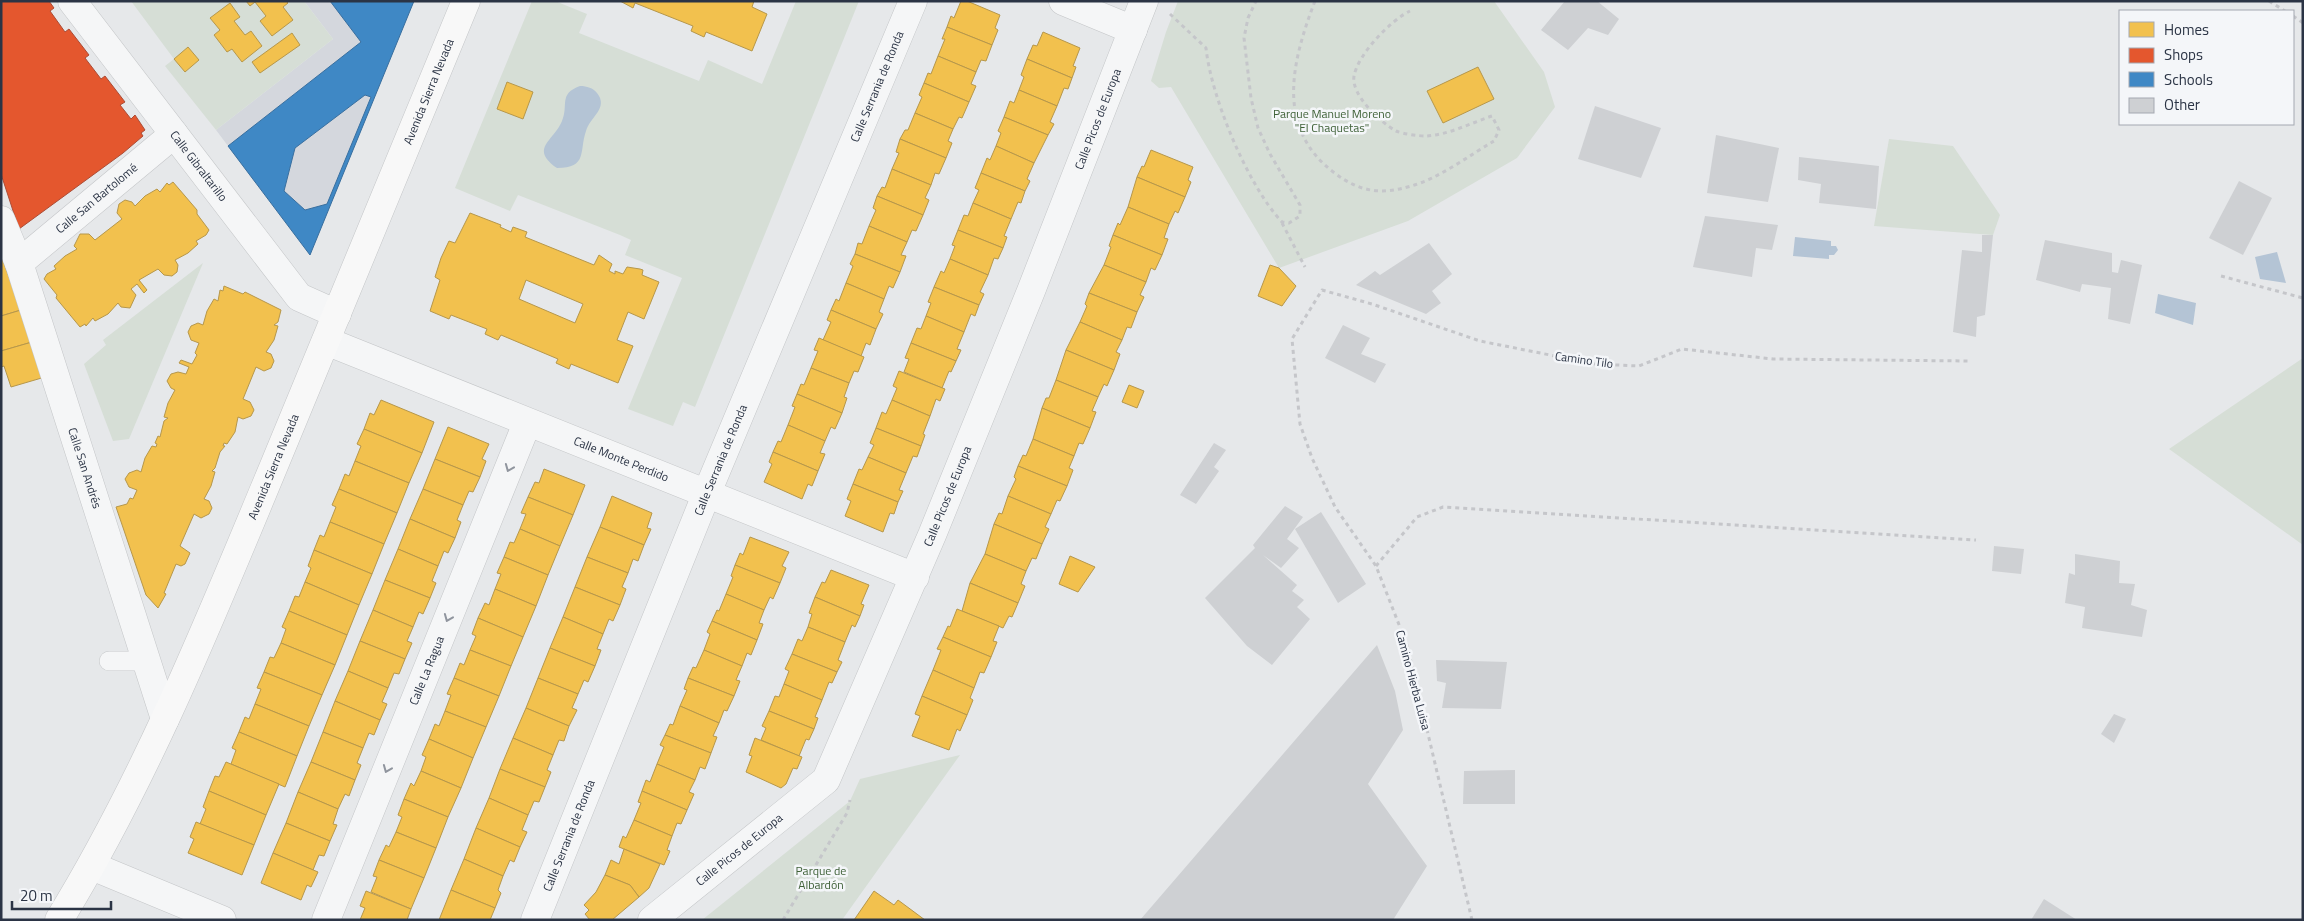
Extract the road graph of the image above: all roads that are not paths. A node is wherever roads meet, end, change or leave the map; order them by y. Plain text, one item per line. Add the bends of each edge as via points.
1 (72, 1) edge
2 (466, 1) edge
3 (912, 1) edge
4 (1063, 1) edge
5 (1156, 7) edge
6 (1133, 30) junction
7 (174, 134) junction
8 (1, 220) edge
9 (19, 263) junction
10 (337, 314) junction
11 (326, 341) junction
12 (528, 423) junction
13 (706, 494) junction
14 (915, 577) junction
15 (109, 661) dead end
16 (147, 661) junction
17 (165, 719) junction
18 (92, 866) junction
19 (59, 920) edge
20 (222, 920) edge
21 (326, 920) edge
22 (535, 920) edge
23 (652, 920) edge

1 - 7 street, Calle Gibraltarillo
2 - 10 main road, Avenida Sierra Nevada
3 - 13 street, Calle Serrania de Ronda
4 - 6 street
5 - 6 street, Calle Picos de Europa
6 - 14 street, Calle Picos de Europa via 1032,291
7 - 9 street, Calle San Bartolomé
7 - 10 street, Calle Gibraltarillo via 299,297
8 - 9 street, Calle San Andrés
9 - 16 street, Calle San Andrés
10 - 11 main road, Avenida Sierra Nevada
11 - 12 street, Calle Monte Perdido
11 - 17 main road, Avenida Sierra Nevada
12 - 13 street, Calle Monte Perdido
12 -> 21 street, Calle La Ragua
13 - 14 street, Calle Monte Perdido
13 - 22 street, Calle Serrania de Ronda
14 - 23 street, Calle Picos de Europa via 826,780
15 - 16 lane
16 - 17 street, Calle San Andrés
17 - 18 main road, Avenida Sierra Nevada
18 - 19 main road, Avenida Sierra Nevada
18 - 20 street

